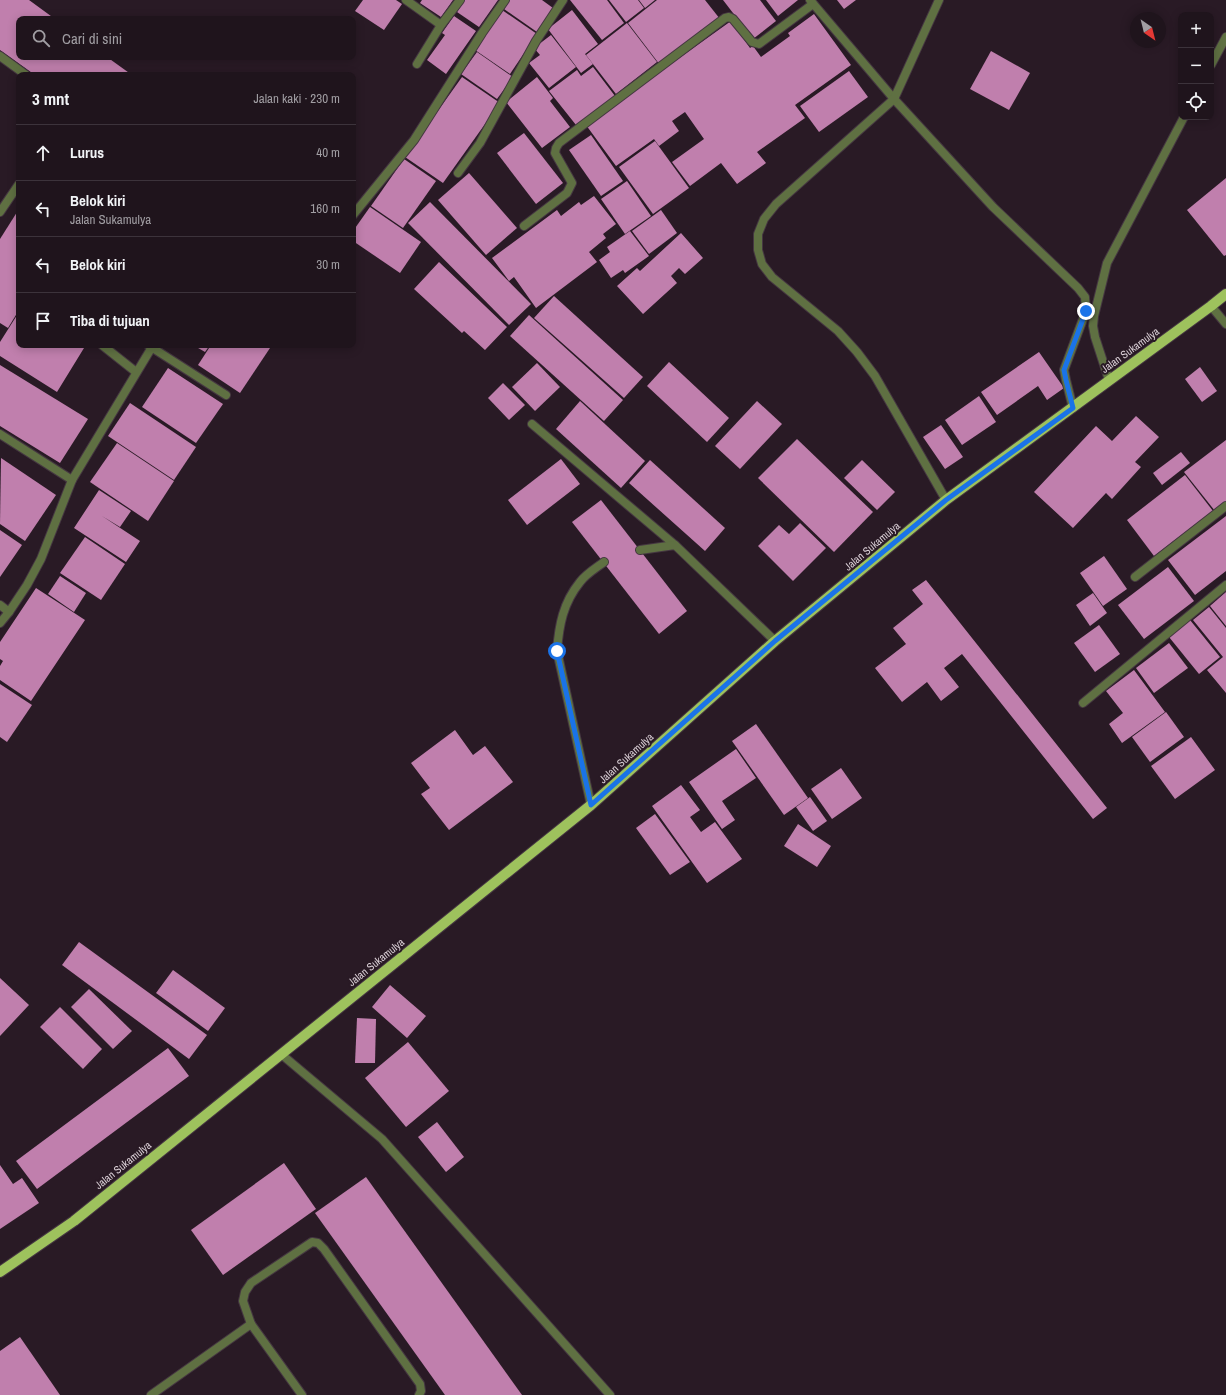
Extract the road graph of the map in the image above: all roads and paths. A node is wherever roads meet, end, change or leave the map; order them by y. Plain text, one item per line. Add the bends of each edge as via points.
1 (406, 0) edge
2 (460, 0) edge
3 (505, 0) edge
4 (563, 0) edge
5 (940, 0) edge
6 (812, 2) edge
7 (441, 25) junction
8 (1226, 37) edge
9 (0, 56) edge
10 (1214, 59) edge
11 (416, 64) dead end
12 (22, 72) edge
13 (894, 99) junction
14 (1182, 120) edge
15 (458, 173) dead end
16 (16, 188) edge
17 (356, 211) edge
18 (0, 212) edge
19 (524, 226) dead end
20 (1226, 294) edge
21 (1211, 306) junction
22 (1226, 324) edge
23 (106, 348) edge
24 (149, 348) edge
25 (153, 348) edge
26 (136, 372) junction
27 (1109, 380) junction
28 (226, 395) dead end
29 (1073, 408) junction
30 (532, 424) dead end
31 (0, 434) edge
32 (72, 480) junction
33 (946, 500) junction
34 (1226, 506) edge
35 (675, 545) junction
36 (640, 550) dead end
37 (604, 562) dead end
38 (1135, 577) dead end
39 (1226, 585) edge
40 (0, 606) edge
41 (10, 612) junction
42 (0, 623) edge
43 (775, 641) junction
44 (1084, 703) dead end
45 (591, 805) junction
46 (280, 1054) junction
47 (0, 1272) edge
48 (251, 1324) junction
49 (151, 1395) edge
50 (302, 1395) edge
51 (420, 1395) edge
52 (610, 1395) edge

1 - 7 street
2 - 7 street
3 - 17 street via 414,140
4 - 15 street via 536,41 480,143
5 - 13 street
6 - 13 street
6 - 19 street via 759,44 752,42 733,19 725,18 559,143 555,153 572,183 571,188
7 - 11 street
8 - 10 street
9 - 12 street
13 - 29 street via 993,207 1085,297 1086,311 1064,370
13 - 33 street via 776,204 764,219 758,234 758,250 762,264 772,276 838,331 857,352 875,376
14 - 27 street via 1107,263 1094,316 1094,326
16 - 18 street
20 - 21 main road, Jalan Sukamulya
21 - 22 street
21 - 27 main road, Jalan Sukamulya
23 - 26 street
24 - 26 street
25 - 28 street
26 - 32 street
27 - 29 main road, Jalan Sukamulya
29 - 33 main road, Jalan Sukamulya
30 - 35 street
31 - 32 street
32 - 41 street via 41,559
33 - 43 main road, Jalan Sukamulya
34 - 38 street
35 - 36 street
35 - 43 street
37 - 45 street via 580,581 566,604 558,629 557,651
39 - 44 street
40 - 41 street
41 - 42 street
43 - 45 main road, Jalan Sukamulya
45 - 46 main road, Jalan Sukamulya
46 - 47 main road, Jalan Sukamulya via 74,1221
46 - 52 street via 382,1139
48 - 49 street
48 - 50 street
48 - 51 street via 243,1301 251,1283 312,1242 318,1244 420,1384

